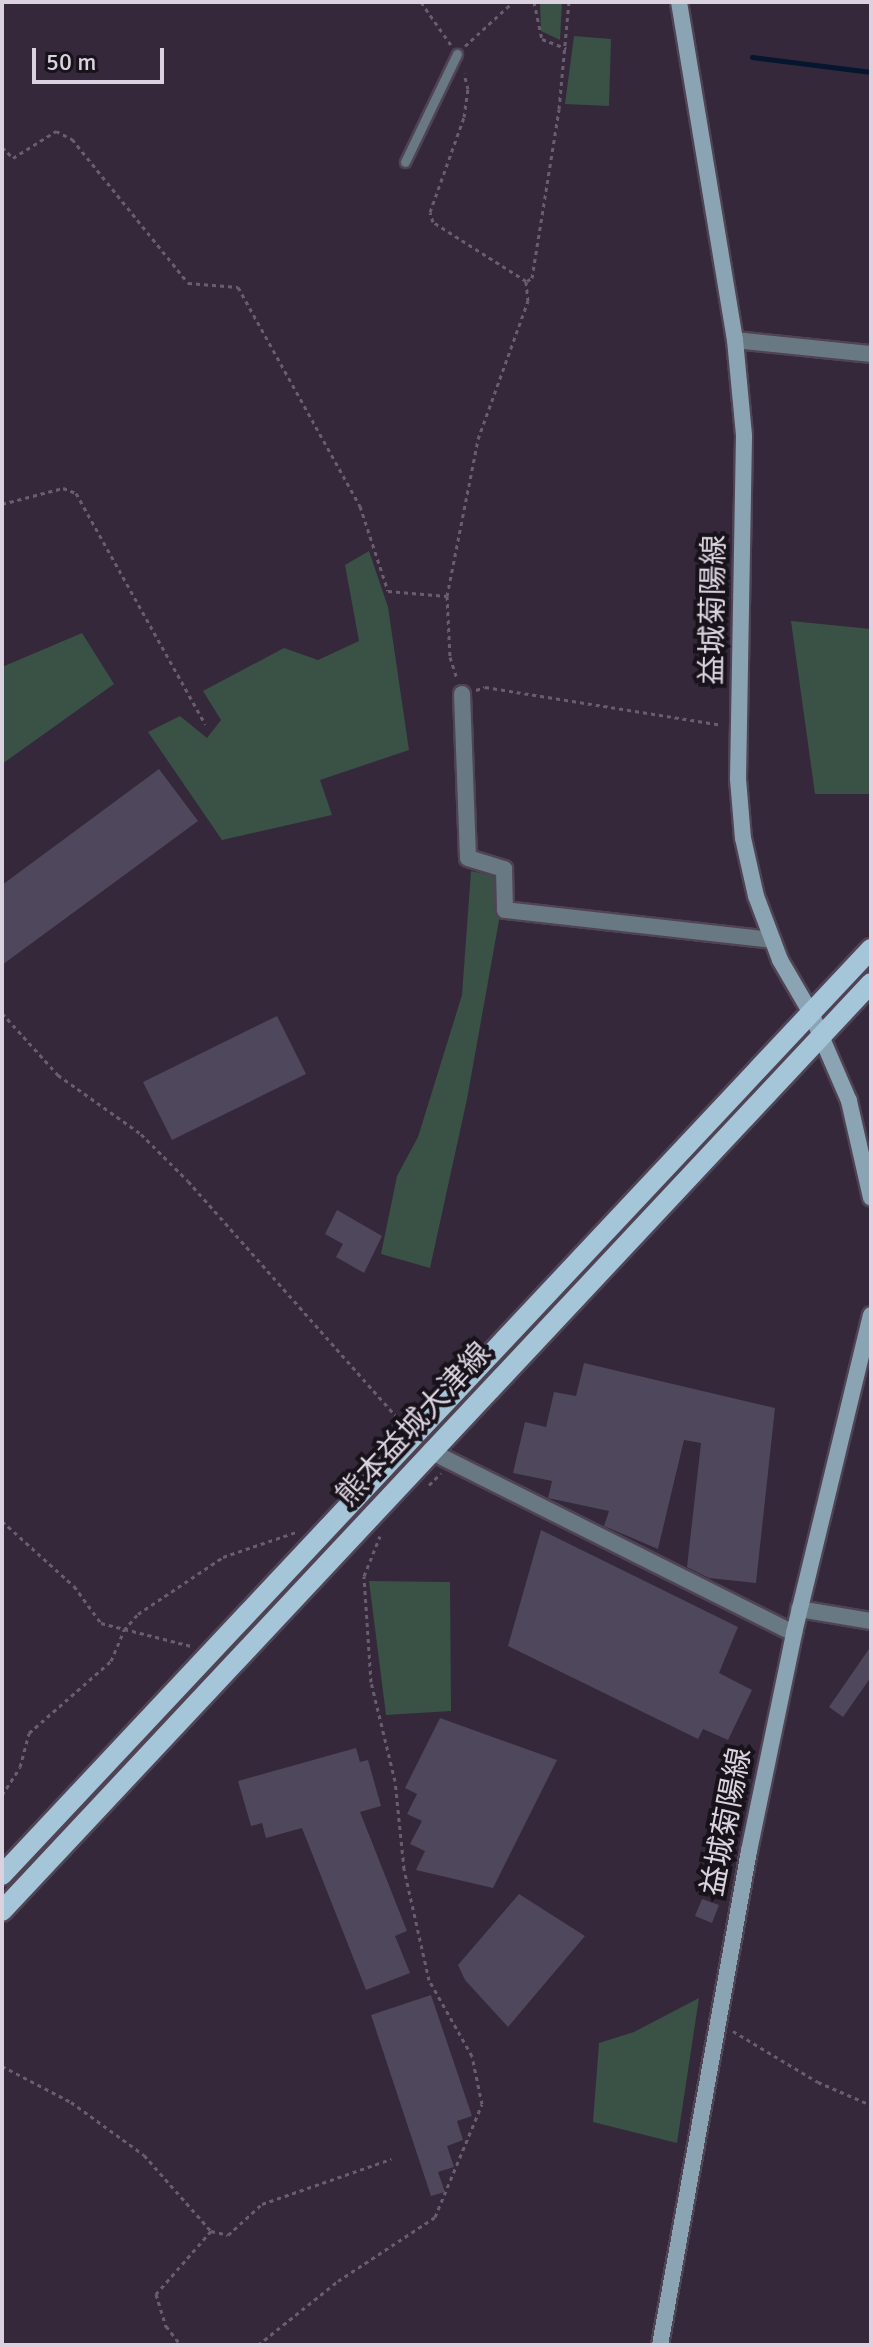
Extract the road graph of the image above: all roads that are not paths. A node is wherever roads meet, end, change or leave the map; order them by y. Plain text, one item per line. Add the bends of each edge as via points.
1 (679, 2) edge
2 (457, 54) road end
3 (405, 162) dead end
4 (735, 340) junction
5 (871, 354) edge
6 (462, 694) road end
7 (772, 940) junction
8 (871, 949) edge
9 (871, 983) edge
10 (811, 1013) junction
11 (822, 1036) junction
12 (871, 1194) edge
13 (871, 1315) edge
14 (430, 1451) junction
15 (799, 1609) junction
16 (871, 1621) edge
17 (794, 1633) junction
18 (2, 1875) edge
19 (2, 1911) edge
20 (660, 2345) edge

1 - 4 main road, 益城菊陽線
2 - 3 lane
4 - 5 street
4 - 7 main road, 益城菊陽線 via 744,436 738,779 743,838
6 - 7 street via 468,858 504,869 505,910
7 - 10 main road, 益城菊陽線
8 - 10 main road, 熊本益城大津線
9 - 11 main road, 熊本益城大津線
10 - 11 main road, 益城菊陽線
10 - 18 main road, 熊本益城大津線
11 - 12 main road, 益城菊陽線 via 858,1128
11 - 14 main road, 熊本益城大津線
13 - 15 main road, 益城菊陽線
14 - 17 street
14 - 19 main road, 熊本益城大津線
15 - 16 street
15 - 17 main road, 益城菊陽線
17 - 20 main road, 益城菊陽線 via 715,2021

